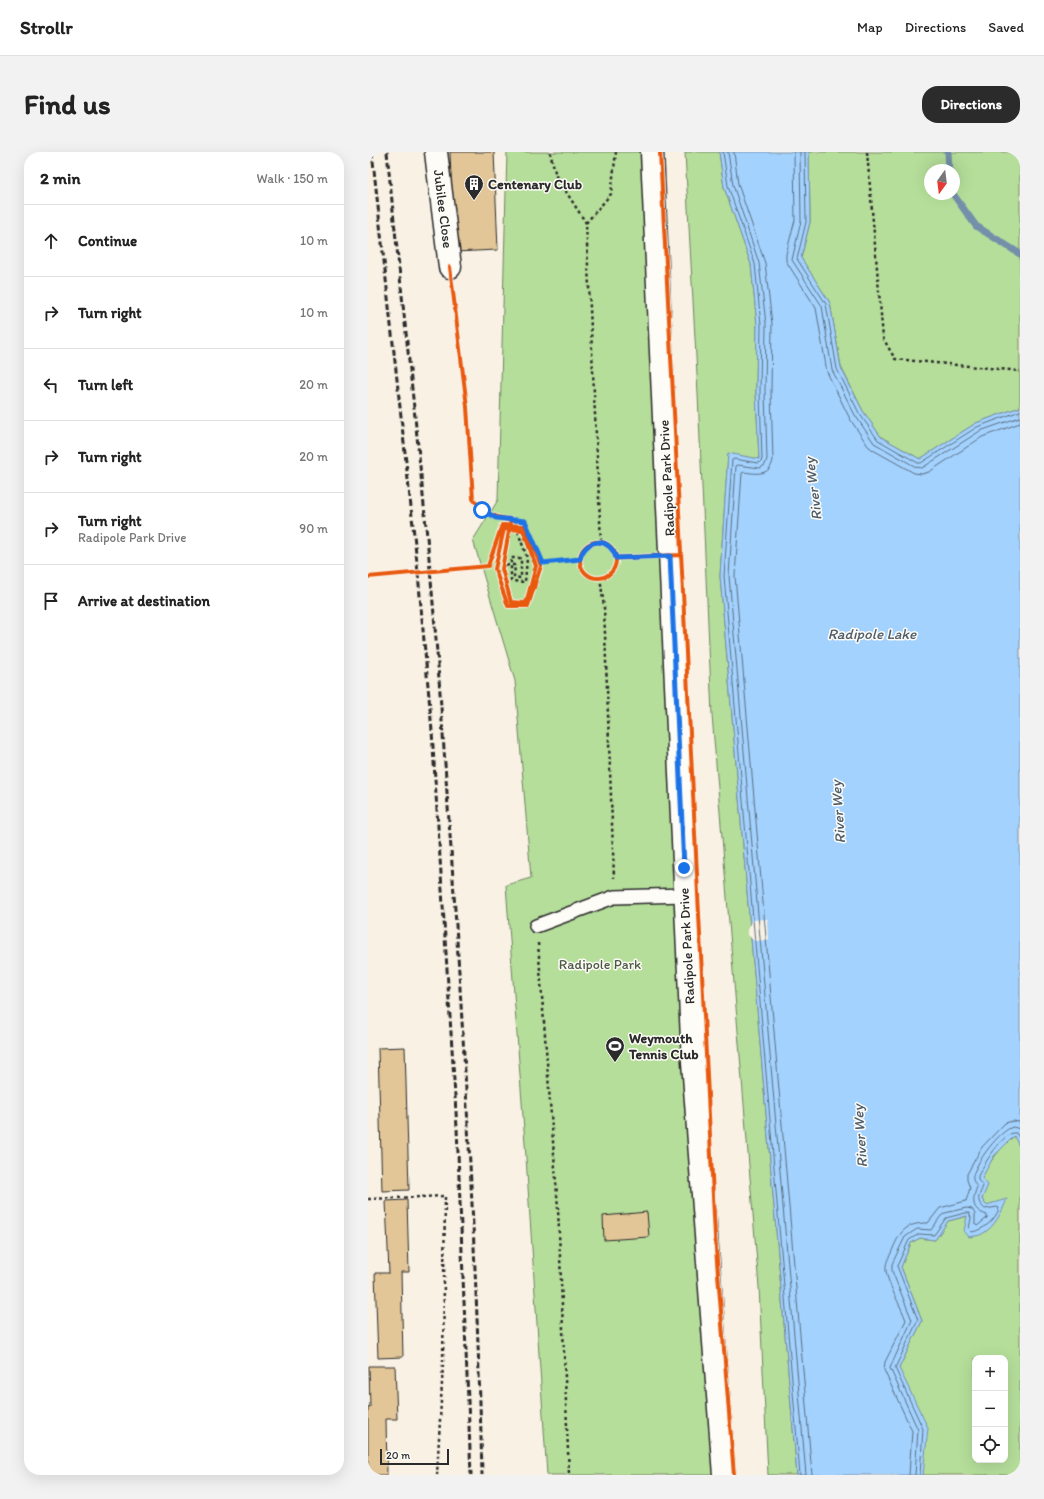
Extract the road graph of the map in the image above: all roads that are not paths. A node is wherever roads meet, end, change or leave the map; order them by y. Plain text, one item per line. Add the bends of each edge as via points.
1 (436, 152) edge
2 (652, 152) edge
3 (450, 267) dead end
4 (685, 895) junction
5 (536, 926) road end
6 (724, 1475) edge

1 - 3 street, Jubilee Close
2 - 4 street, Radipole Park Drive
4 - 5 lane via 614,898
4 - 6 street, Radipole Park Drive via 692,1062

